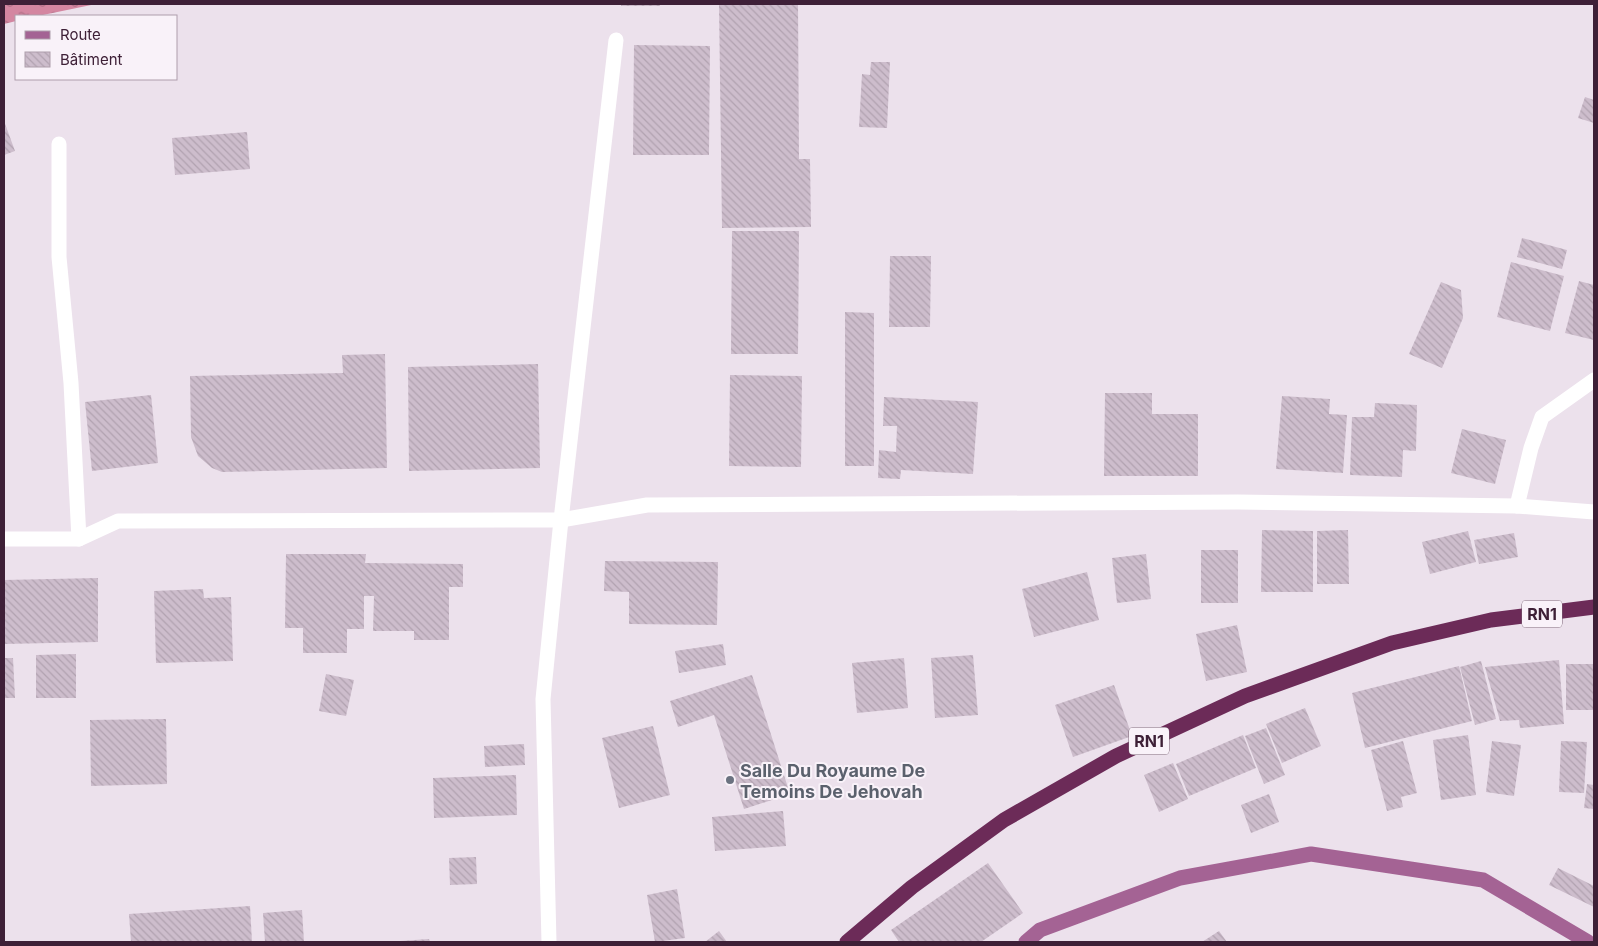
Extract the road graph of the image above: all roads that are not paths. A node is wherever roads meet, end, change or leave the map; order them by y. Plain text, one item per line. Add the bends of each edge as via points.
1 (616, 40) dead end
2 (59, 144) dead end
3 (1594, 380) edge
4 (1518, 506) junction
5 (1594, 512) edge
6 (561, 520) junction
7 (4, 539) edge
8 (79, 539) junction
9 (1594, 608) edge
10 (549, 942) edge
11 (847, 942) edge
12 (1026, 942) edge
13 (1588, 942) edge

1 - 6 street
2 - 8 street via 59,257 72,382
3 - 4 street via 1542,418 1531,448
4 - 5 street
4 - 6 street via 1238,502 647,505
6 - 8 street via 118,521
6 - 10 street via 543,699
7 - 8 street
9 - 11 highway, RN1 via 1491,620 1392,643 1246,696 1116,756 1004,820 912,888
12 - 13 main road via 1040,930 1180,878 1311,854 1483,880

